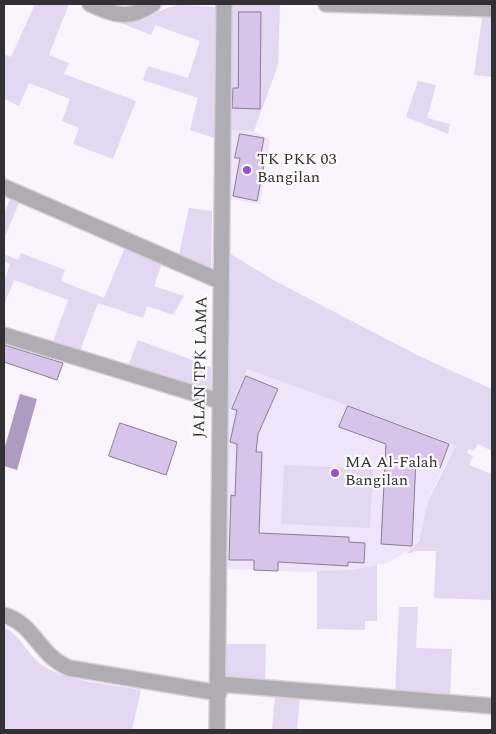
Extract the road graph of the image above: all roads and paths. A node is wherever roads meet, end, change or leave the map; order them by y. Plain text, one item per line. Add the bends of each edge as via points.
1 (90, 4) edge
2 (153, 4) edge
3 (224, 4) edge
4 (326, 4) edge
5 (492, 9) edge
6 (4, 187) edge
7 (220, 281) junction
8 (4, 335) edge
9 (219, 401) junction
10 (4, 616) edge
11 (219, 688) junction
12 (492, 706) edge
13 (217, 730) edge

1 - 2 street via 131,16
3 - 7 street, JALAN TPK LAMA
4 - 5 street
6 - 7 street
7 - 9 street, JALAN TPK LAMA
8 - 9 street
9 - 11 street, JALAN TPK LAMA
10 - 11 street via 26,626 50,658 69,668
11 - 12 street
11 - 13 street, JALAN TPK LAMA

